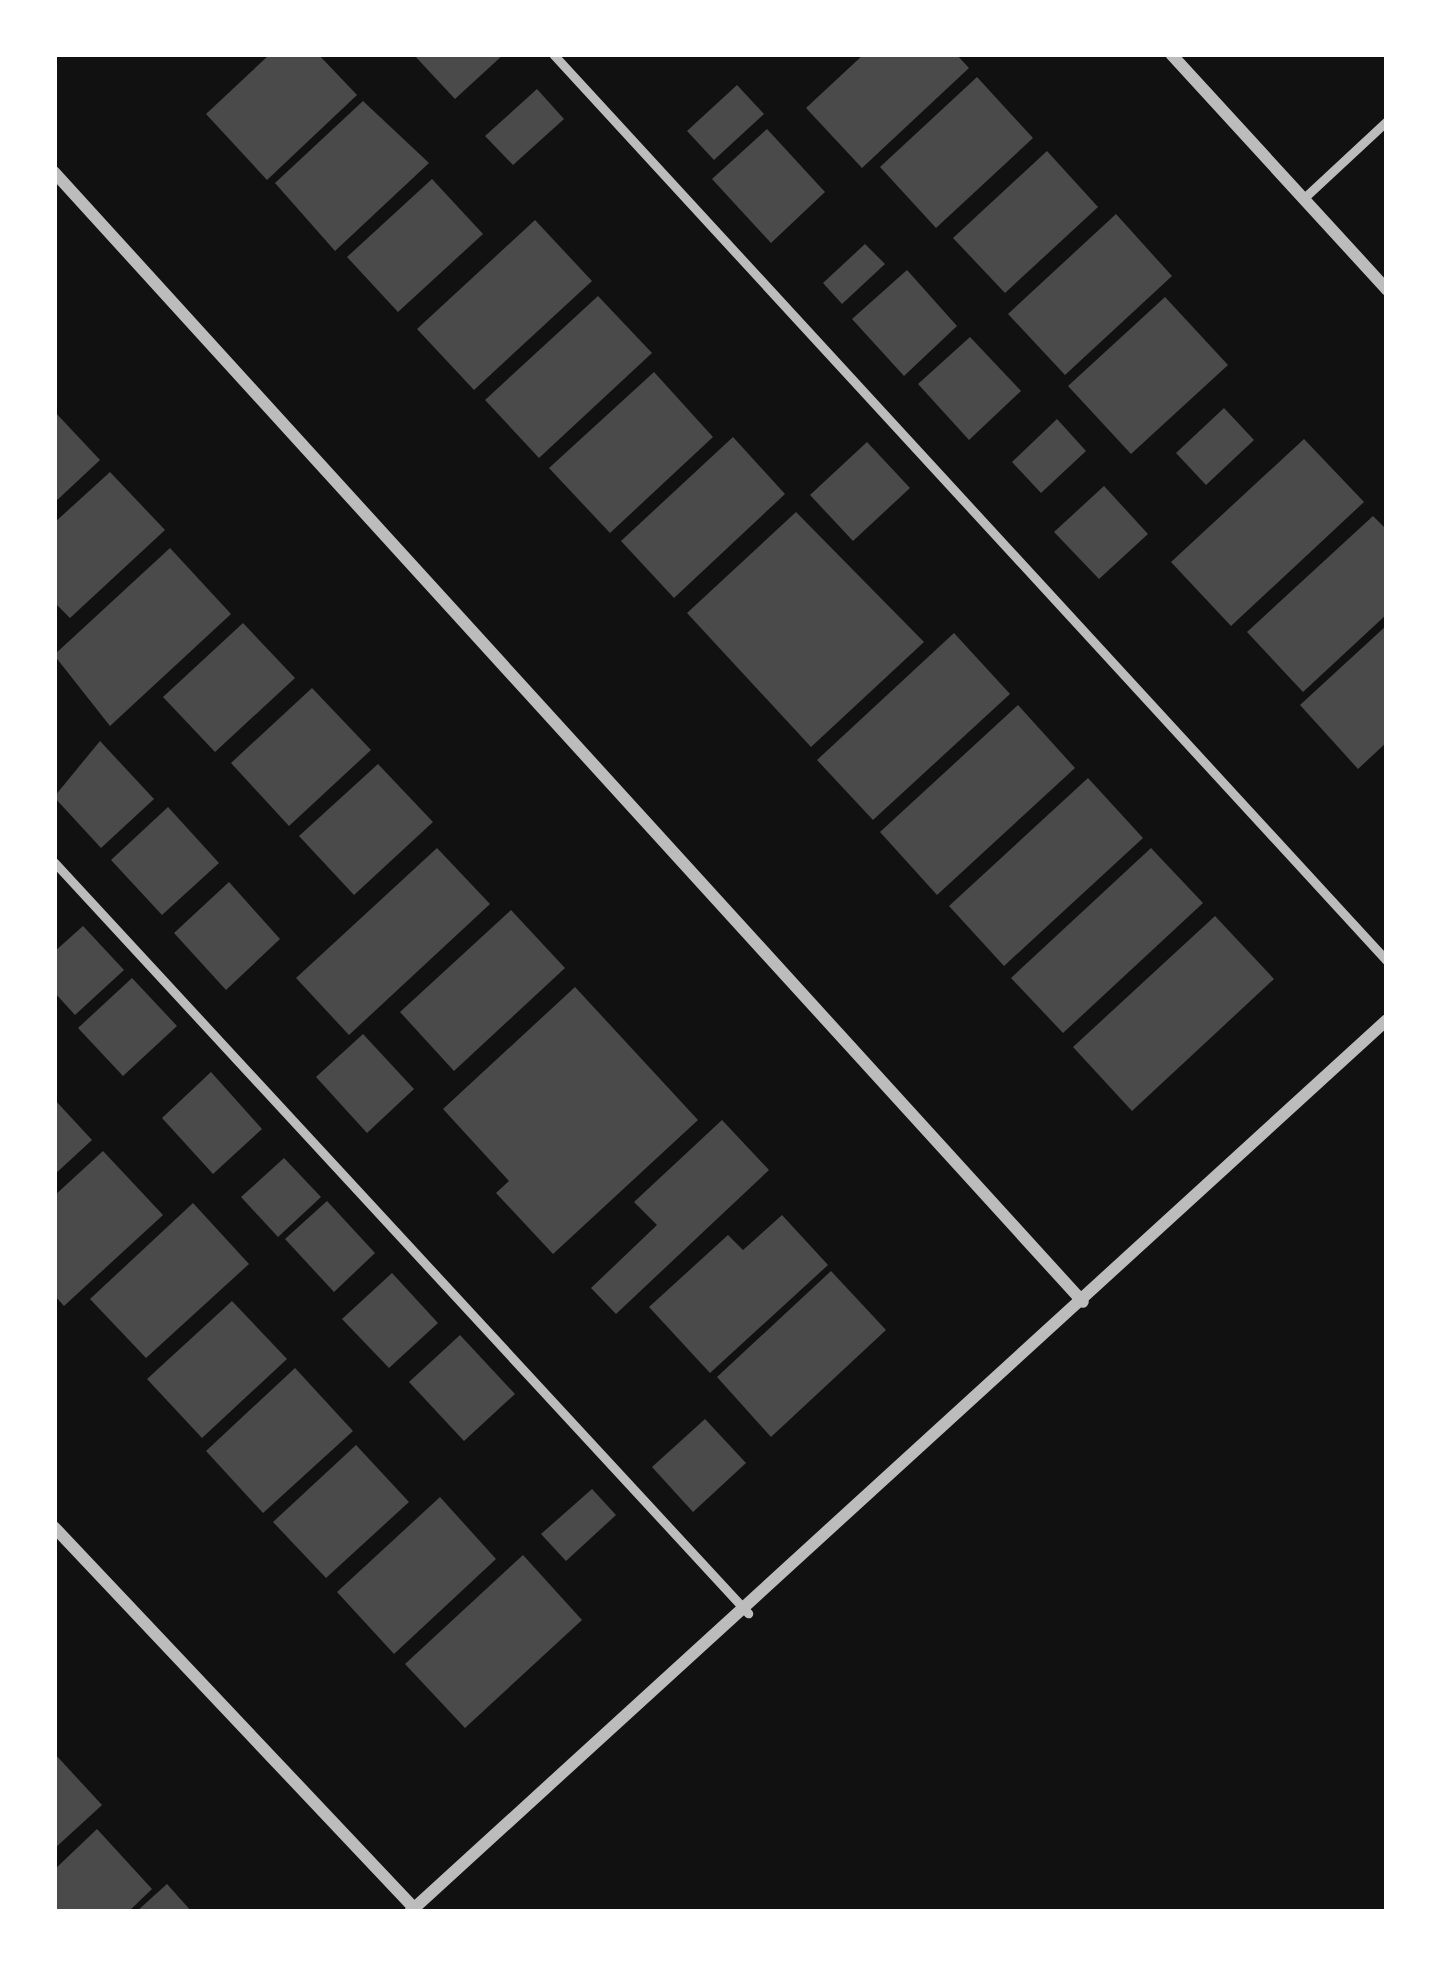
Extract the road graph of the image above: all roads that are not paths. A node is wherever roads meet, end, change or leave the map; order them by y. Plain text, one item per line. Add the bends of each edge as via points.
1 (553, 54) edge
2 (1172, 54) edge
3 (1387, 121) edge
4 (54, 172) edge
5 (1304, 198) junction
6 (1387, 290) edge
7 (54, 862) edge
8 (1387, 961) edge
9 (1387, 1020) edge
10 (1083, 1302) junction
11 (54, 1527) edge
12 (748, 1613) junction
13 (411, 1910) edge

1 - 8 lane
2 - 5 street
3 - 5 lane
4 - 10 street
5 - 6 street
7 - 12 lane
9 - 10 street
10 - 12 street
11 - 13 street
12 - 13 street

